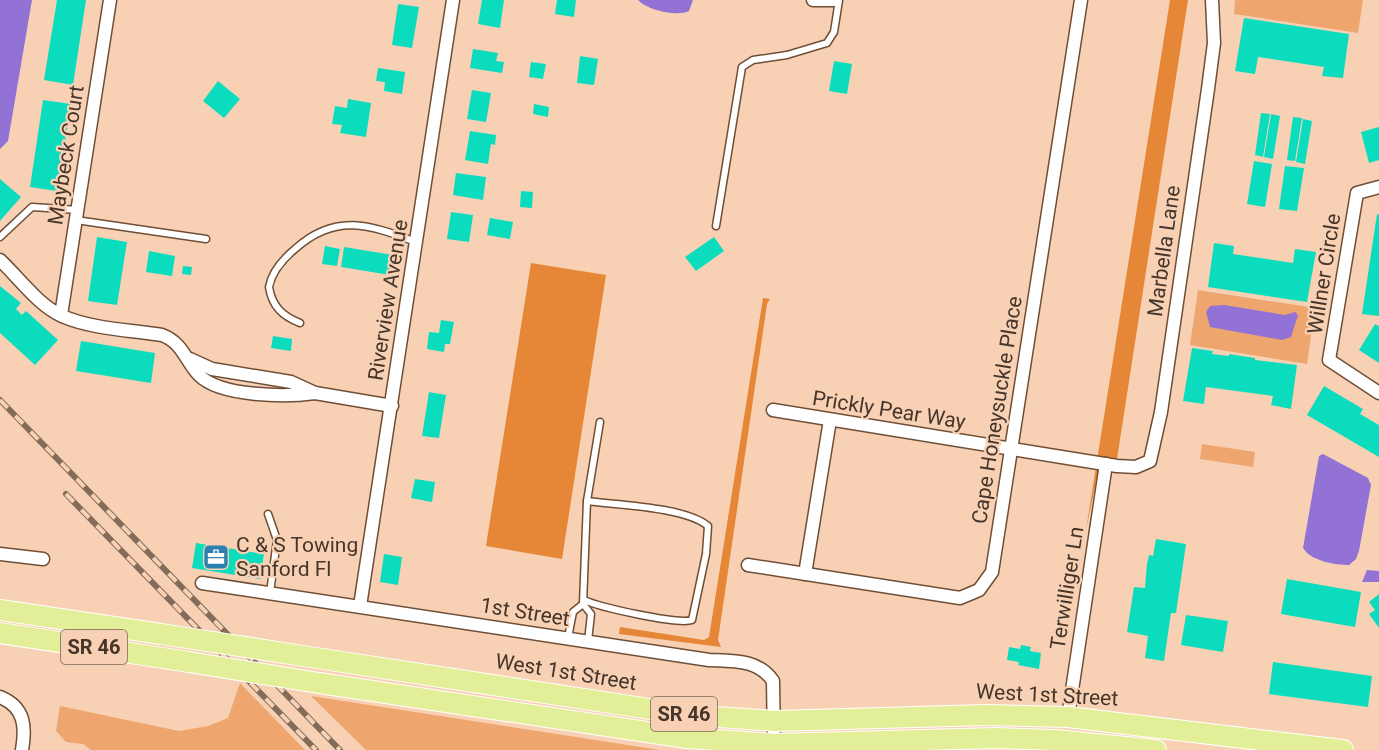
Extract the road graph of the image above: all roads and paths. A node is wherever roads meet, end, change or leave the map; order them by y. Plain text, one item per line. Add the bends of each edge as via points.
1 (110, 0) edge
2 (453, 0) edge
3 (813, 0) edge
4 (837, 0) edge
5 (1081, 0) edge
6 (1212, 0) edge
7 (1379, 187) edge
8 (77, 215) junction
9 (716, 226) dead end
10 (0, 237) edge
11 (206, 239) dead end
12 (417, 242) junction
13 (0, 260) edge
14 (61, 315) junction
15 (300, 322) dead end
16 (189, 359) junction
17 (241, 373) junction
18 (239, 390) junction
19 (315, 393) junction
20 (1379, 393) edge
21 (392, 406) junction
22 (773, 410) dead end
23 (830, 420) junction
24 (600, 422) dead end
25 (1010, 450) junction
26 (1106, 464) junction
27 (587, 501) junction
28 (268, 514) dead end
29 (0, 554) edge
30 (43, 559) dead end
31 (748, 565) dead end
32 (805, 574) junction
33 (202, 583) dead end
34 (270, 593) junction
35 (584, 602) junction
36 (360, 606) junction
37 (0, 609) edge
38 (0, 633) edge
39 (568, 638) junction
40 (588, 641) junction
41 (0, 697) edge
42 (775, 721) junction
43 (1067, 729) junction
44 (957, 744) edge
45 (774, 747) edge
46 (22, 750) edge
47 (1156, 750) edge
48 (1343, 750) edge

1 - 8 street, Maybeck Court
2 - 12 street, Riverview Avenue
3 - 4 street
4 - 9 lane via 834,32 827,43 753,60 742,67
5 - 25 street, Cape Honeysuckle Place
6 - 26 street, Marbella Lane via 1214,43 1154,451 1150,461 1142,466
7 - 20 street, Willner Circle via 1357,193 1329,360
8 - 10 lane via 32,207
8 - 11 lane
8 - 14 street, Maybeck Court
12 - 15 lane via 366,225 332,227 308,237 280,263 269,287 279,312
12 - 21 street, Riverview Avenue
13 - 14 street
14 - 16 street via 79,322 162,335 179,344
16 - 17 street via 212,369
16 - 18 street via 210,384
17 - 18 street
17 - 19 street via 291,382
18 - 19 street via 288,397
19 - 21 street
21 - 36 street, Riverview Avenue
22 - 23 street, Prickly Pear Way
23 - 25 street, Prickly Pear Way
23 - 32 street
24 - 27 lane
25 - 26 street, Prickly Pear Way
25 - 32 street, Cape Honeysuckle Place via 992,572 979,590 960,598
26 - 43 street, Terwilliger Ln
27 - 35 lane
27 - 35 lane via 653,509 700,519 708,526 692,620 660,618
28 - 34 lane via 277,540
29 - 30 street
31 - 32 street, Cape Honeysuckle Place
33 - 34 street, 1st Street
34 - 36 street, 1st Street
35 - 39 lane via 573,612
35 - 40 lane via 591,614
36 - 39 street, 1st Street
37 - 42 main road, West 1st Street / SR 46, bridge via 647,709
38 - 45 main road, West 1st Street / SR 46, bridge via 643,732
39 - 40 street, 1st Street
40 - 42 street, 1st Street via 757,666 773,681
41 - 46 street via 18,709 25,731
42 - 43 main road, West 1st Street / SR 46 via 986,715
42 - 45 street, 1st Street
43 - 44 main road, West 1st Street / SR 46
43 - 47 main road, West 1st Street / SR 46
43 - 48 main road, West 1st Street / SR 46
44 - 45 main road, West 1st Street / SR 46

